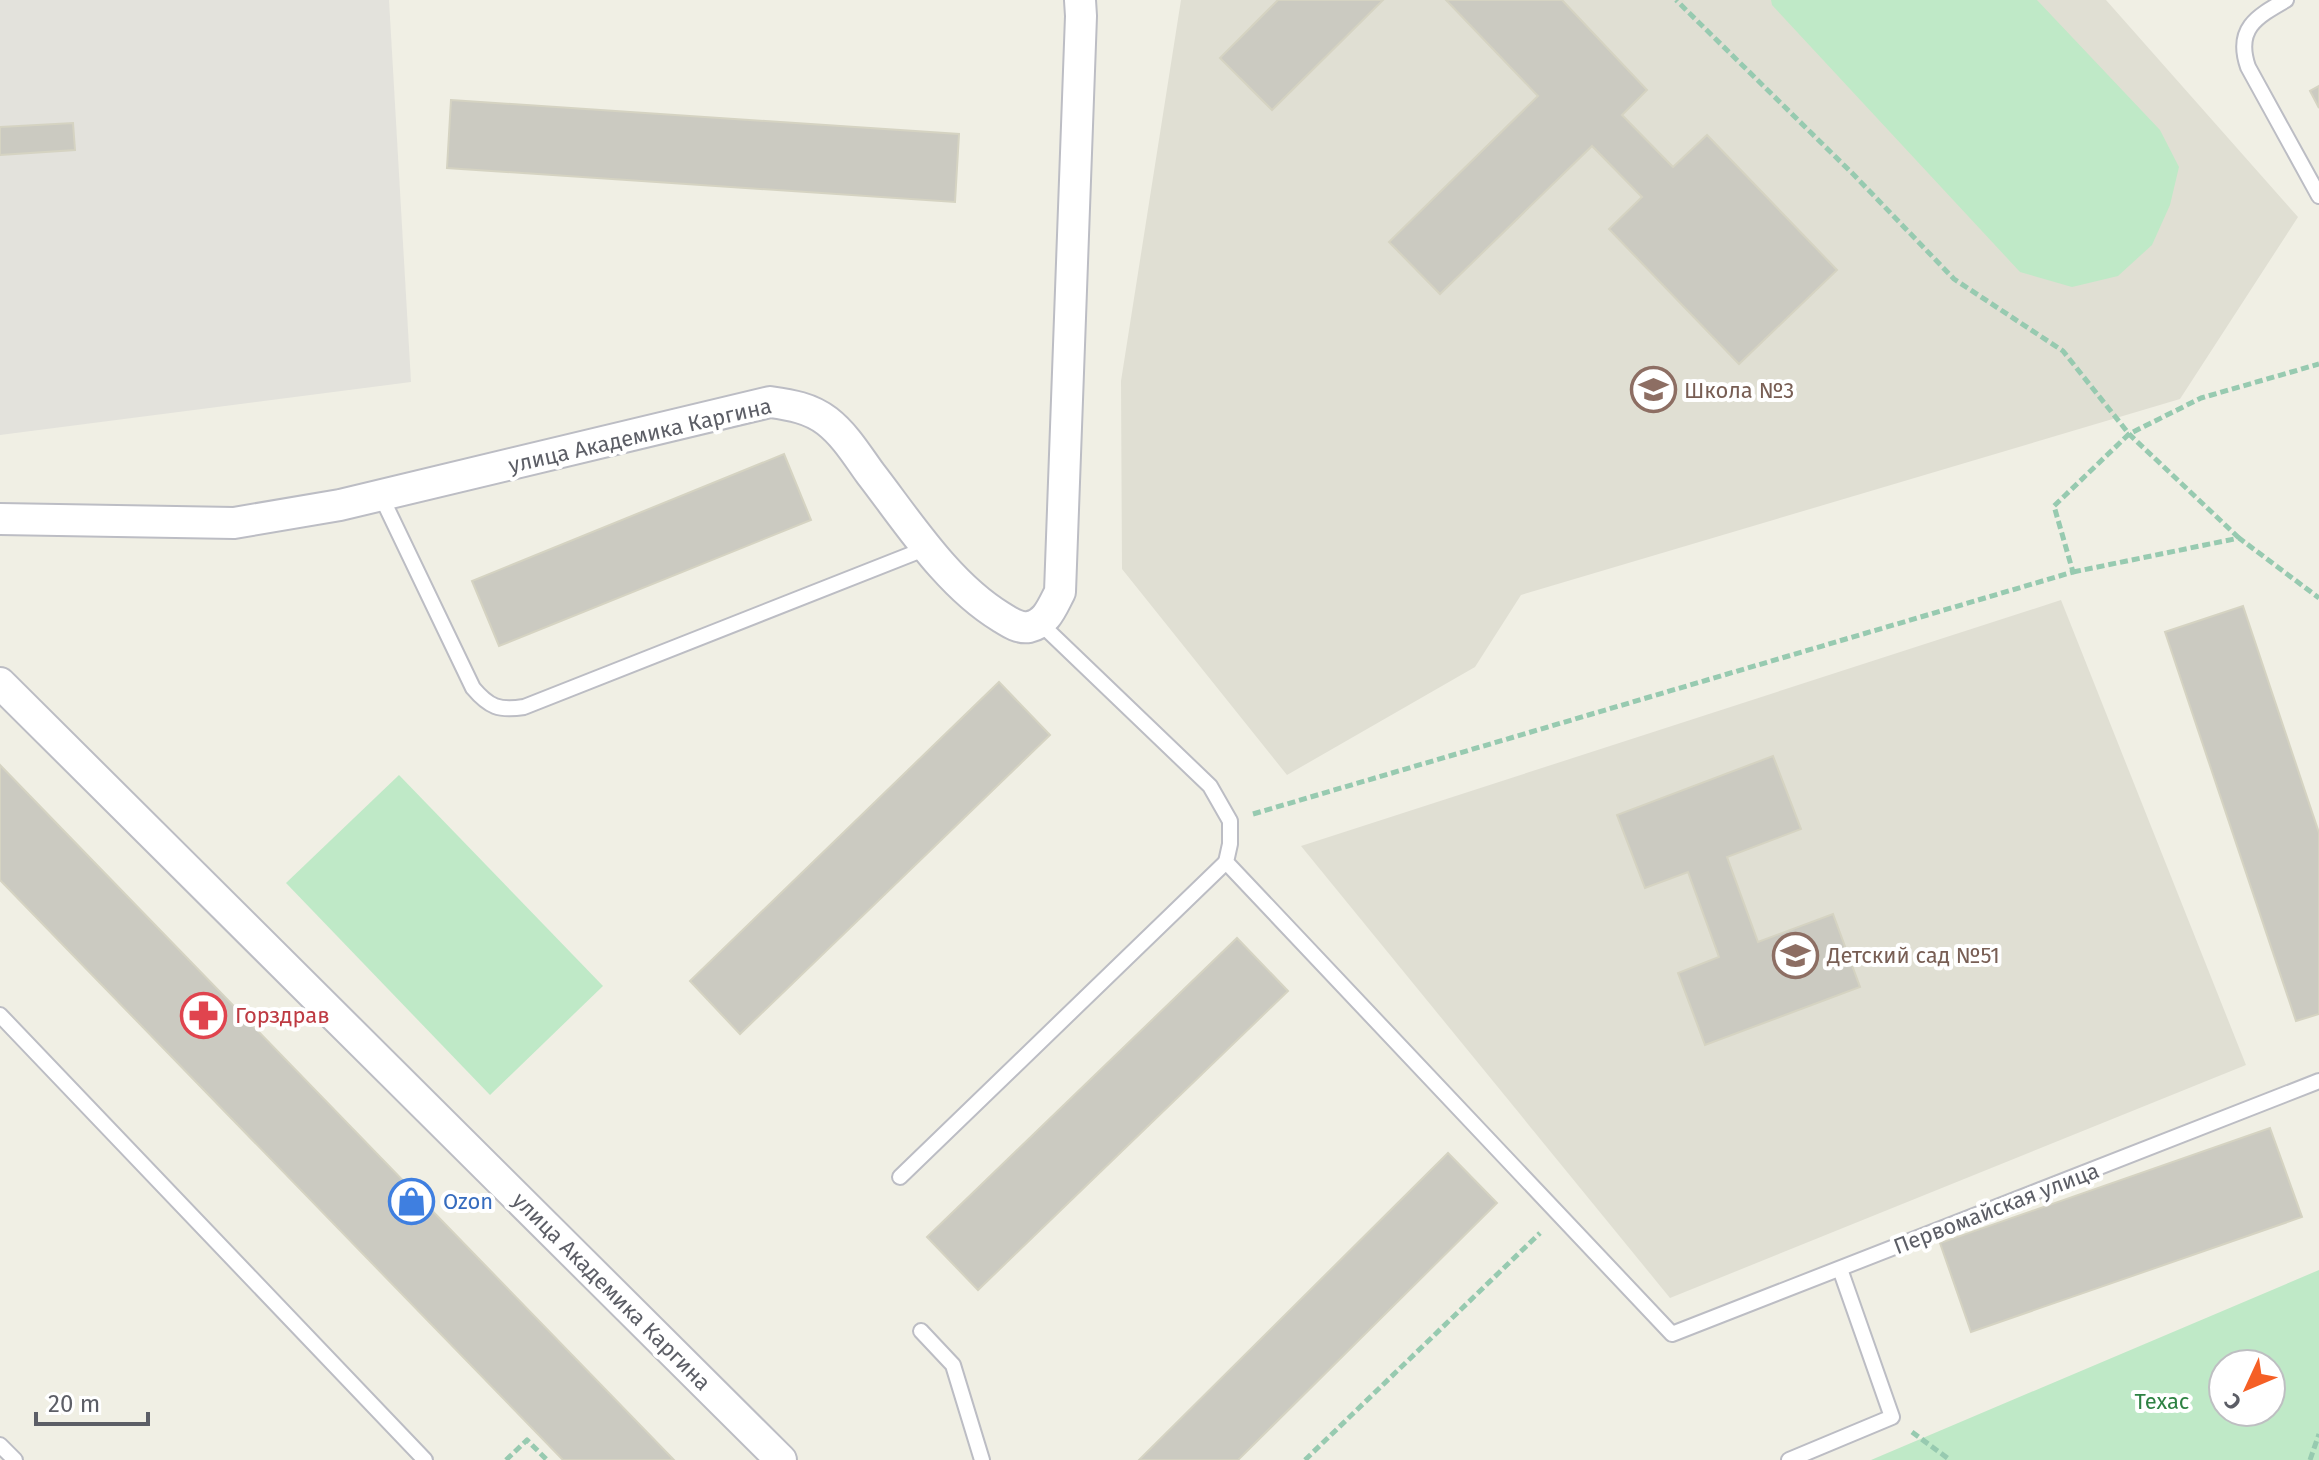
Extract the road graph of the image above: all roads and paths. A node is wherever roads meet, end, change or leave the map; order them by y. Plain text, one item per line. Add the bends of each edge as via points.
1 (1080, 0) edge
2 (1676, 0) edge
3 (2286, 0) edge
4 (2319, 196) edge
5 (2319, 364) edge
6 (2129, 434) junction
7 (381, 496) junction
8 (0, 519) edge
9 (2239, 538) junction
10 (927, 548) junction
11 (2073, 572) junction
12 (2319, 598) edge
13 (1040, 623) junction
14 (0, 683) edge
15 (1230, 821) junction
16 (1226, 862) junction
17 (0, 1015) edge
18 (2319, 1081) edge
19 (900, 1177) dead end
20 (1559, 1215) junction
21 (1840, 1269) junction
22 (921, 1331) dead end
23 (1892, 1417) junction
24 (2319, 1434) edge
25 (0, 1445) edge
26 (15, 1460) edge
27 (425, 1460) edge
28 (506, 1460) edge
29 (547, 1460) edge
30 (781, 1460) edge
31 (982, 1460) edge
32 (1305, 1460) edge
33 (1789, 1460) edge
34 (1950, 1460) edge
35 (2310, 1460) edge

1 - 13 street via 1060,592
2 - 6 path via 1954,279 2063,351
3 - 4 lane via 2250,24 2243,53
5 - 6 path via 2201,398
6 - 9 path
6 - 11 path via 2054,506
7 - 8 street, улица Академика Каргина via 234,523
7 - 10 street, улица Академика Каргина via 770,402 811,411 841,434
7 - 10 lane via 473,688 495,707 510,710
9 - 11 path
9 - 12 path
10 - 13 street, улица Академика Каргина via 981,604 1025,628
11 - 15 path
13 - 15 lane via 1210,786
14 - 30 street, улица Академика Каргина
15 - 16 lane
16 - 19 lane
16 - 20 lane
17 - 27 lane
18 - 21 lane, Первомайская улица
20 - 21 lane, Первомайская улица via 1672,1334
20 - 32 path
21 - 23 lane
22 - 31 lane via 953,1365
23 - 33 lane
23 - 34 path
24 - 35 path
25 - 26 lane
28 - 29 path via 527,1440

